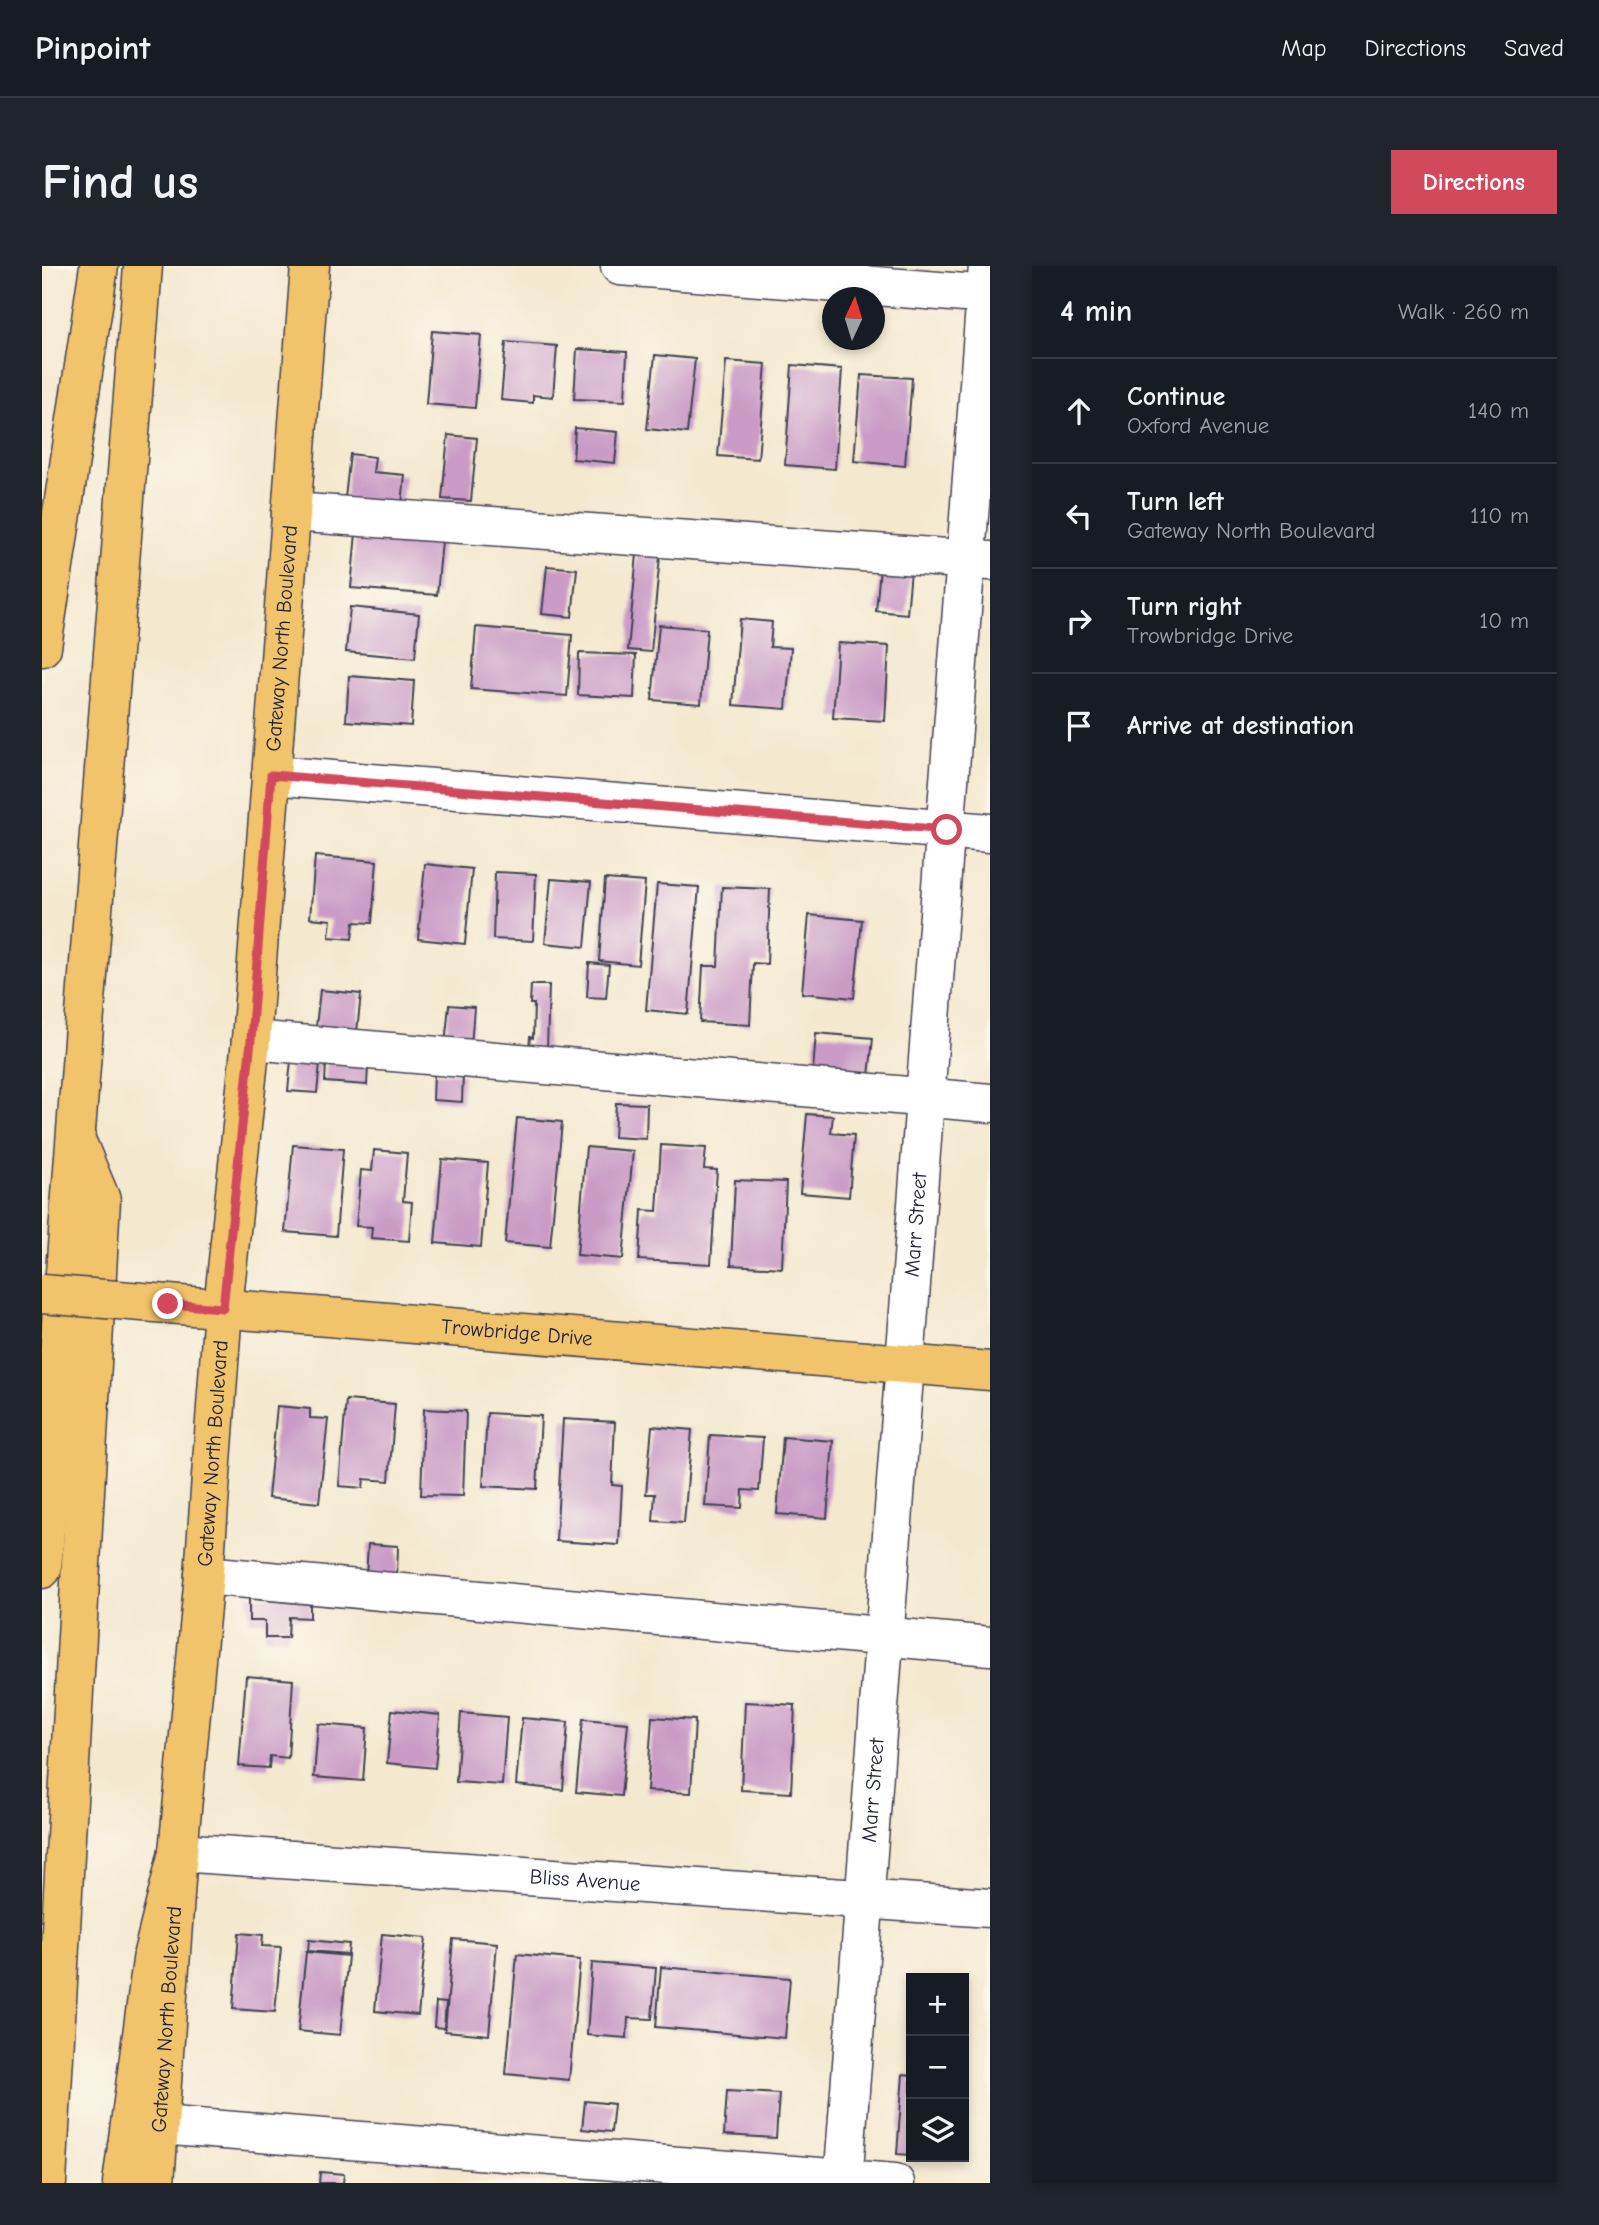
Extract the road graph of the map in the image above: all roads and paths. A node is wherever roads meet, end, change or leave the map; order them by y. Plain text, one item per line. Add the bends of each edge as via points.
1 (99, 266) edge
2 (143, 266) edge
3 (310, 266) edge
4 (620, 266) edge
5 (988, 285) edge
6 (291, 512) junction
7 (979, 561) edge
8 (42, 647) edge
9 (271, 775) junction
10 (947, 830) junction
11 (990, 833) edge
12 (251, 1040) junction
13 (926, 1097) junction
14 (990, 1103) edge
15 (77, 1142) junction
16 (42, 1294) edge
17 (223, 1308) junction
18 (904, 1364) junction
19 (990, 1371) edge
20 (42, 1569) edge
21 (204, 1575) junction
22 (884, 1637) junction
23 (990, 1646) edge
24 (178, 1852) junction
25 (864, 1898) junction
26 (990, 1908) edge
27 (159, 2125) junction
28 (844, 2181) edge
29 (47, 2183) edge
30 (122, 2183) edge
31 (155, 2183) edge
32 (895, 2183) edge

1 - 8 main road
2 - 15 main road
3 - 6 main road, Gateway North Boulevard
4 - 5 street
5 - 7 street, Marr Street
6 - 7 street
6 - 9 main road, Gateway North Boulevard
7 - 10 street, Marr Street
9 - 10 street
9 - 12 main road, Gateway North Boulevard
10 - 11 street
10 - 13 street, Marr Street
12 - 13 street
12 - 17 main road, Gateway North Boulevard
13 - 14 street
13 - 18 street, Marr Street
15 - 20 main road
15 - 29 main road via 101,1200
16 - 17 main road, Trowbridge Drive, bridge
17 - 18 main road, Trowbridge Drive
17 - 21 main road, Gateway North Boulevard
18 - 19 main road, Trowbridge Drive
18 - 22 street, Marr Street
21 - 22 street
21 - 24 main road, Gateway North Boulevard
22 - 23 street
22 - 25 street, Marr Street
24 - 25 street, Bliss Avenue
24 - 27 main road, Gateway North Boulevard
24 - 30 main road via 153,1953
25 - 26 street, Bliss Avenue
25 - 28 street, Marr Street
27 - 28 street
27 - 31 main road, Gateway North Boulevard
28 - 32 street

